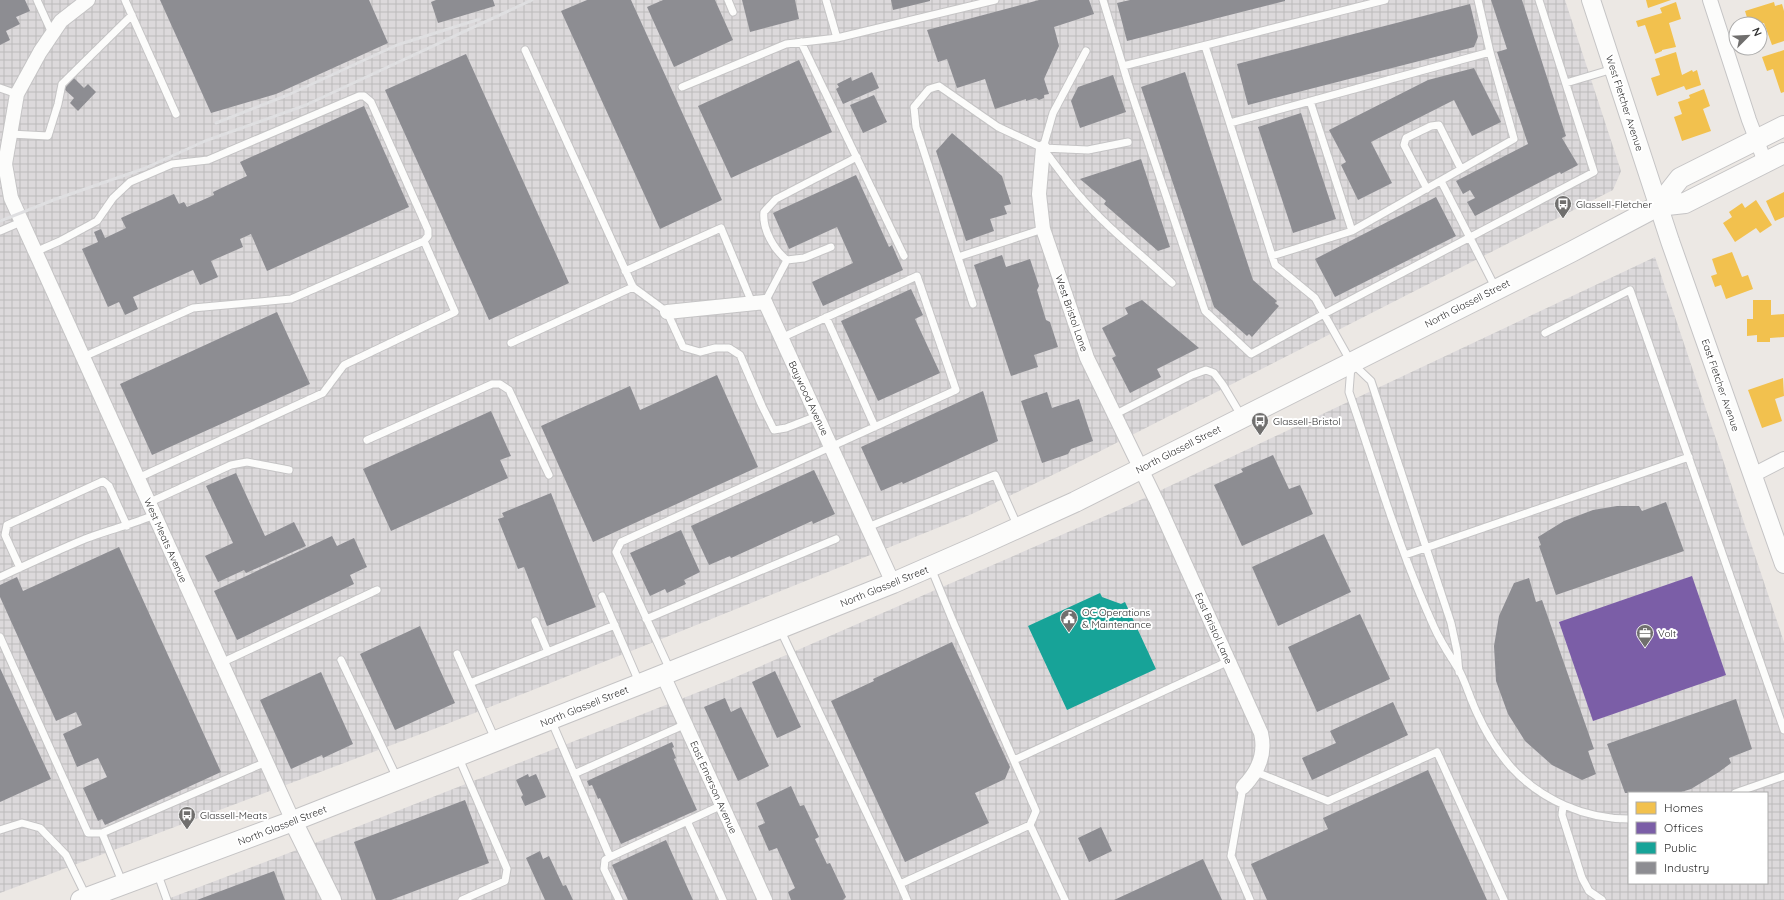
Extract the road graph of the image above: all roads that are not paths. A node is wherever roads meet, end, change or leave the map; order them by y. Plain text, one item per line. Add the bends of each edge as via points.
1 (37, 0) edge
2 (125, 0) edge
3 (728, 0) edge
4 (826, 0) edge
5 (995, 0) edge
6 (1103, 0) edge
7 (1385, 0) edge
8 (1478, 0) edge
9 (1539, 0) edge
10 (1591, 0) edge
11 (1710, 0) edge
12 (82, 2) edge
13 (733, 12) dead end
14 (132, 15) junction
15 (52, 33) junction
16 (837, 38) junction
17 (801, 42) junction
18 (1205, 46) junction
19 (525, 50) dead end
20 (1086, 51) dead end
21 (1490, 52) junction
22 (1123, 66) junction
23 (1613, 69) junction
24 (1566, 83) junction
25 (682, 87) dead end
26 (0, 88) edge
27 (17, 94) junction
28 (1310, 101) junction
29 (176, 114) dead end
30 (1230, 123) junction
31 (1784, 126) edge
32 (10, 134) junction
33 (1756, 140) junction
34 (1128, 142) dead end
35 (1043, 148) junction
36 (1784, 153) edge
37 (857, 157) junction
38 (1765, 162) junction
39 (1461, 169) junction
40 (1441, 181) junction
41 (1426, 189) junction
42 (1658, 206) junction
43 (21, 222) junction
44 (1043, 229) junction
45 (0, 231) edge
46 (1352, 231) junction
47 (1469, 237) junction
48 (424, 241) junction
49 (831, 247) dead end
50 (36, 256) junction
51 (904, 256) dead end
52 (1272, 256) junction
53 (958, 257) junction
54 (787, 260) junction
55 (625, 271) junction
56 (1172, 283) dead end
57 (633, 287) junction
58 (1496, 289) junction
59 (759, 303) junction
60 (973, 304) dead end
61 (667, 312) junction
62 (1324, 314) junction
63 (826, 317) junction
64 (1545, 333) dead end
65 (781, 338) junction
66 (511, 343) dead end
67 (82, 357) junction
68 (1351, 362) junction
69 (1114, 415) junction
70 (817, 416) junction
71 (1243, 417) junction
72 (876, 427) junction
73 (367, 440) dead end
74 (831, 447) junction
75 (1689, 457) junction
76 (1784, 459) edge
77 (1141, 468) junction
78 (289, 470) dead end
79 (549, 475) dead end
80 (1753, 475) junction
81 (138, 478) junction
82 (151, 509) junction
83 (127, 526) junction
84 (868, 527) junction
85 (1018, 528) junction
86 (836, 539) dead end
87 (1426, 548) junction
88 (1405, 555) junction
89 (1784, 564) edge
90 (931, 567) junction
91 (20, 568) junction
92 (0, 577) edge
93 (893, 583) junction
94 (376, 590) dead end
95 (602, 596) dead end
96 (646, 619) junction
97 (535, 621) dead end
98 (615, 625) junction
99 (780, 628) junction
100 (0, 637) edge
101 (548, 652) junction
102 (457, 654) dead end
103 (341, 660) dead end
104 (1229, 661) junction
105 (221, 663) junction
106 (1460, 672) junction
107 (667, 673) junction
108 (470, 683) junction
109 (640, 684) junction
110 (551, 719) junction
111 (686, 724) junction
112 (1784, 730) edge
113 (496, 741) junction
114 (458, 756) junction
115 (1014, 760) junction
116 (266, 762) junction
117 (1256, 772) junction
118 (574, 774) junction
119 (1784, 776) edge
120 (398, 780) junction
121 (1243, 787) joint
122 (1738, 792) edge
123 (722, 805) junction
124 (1563, 806) junction
125 (1628, 819) edge
126 (293, 821) junction
127 (687, 821) junction
128 (1030, 825) junction
129 (0, 830) edge
130 (102, 833) junction
131 (610, 857) junction
132 (157, 872) junction
133 (900, 884) junction
134 (123, 885) junction
135 (84, 899) edge
136 (167, 900) edge
137 (332, 900) edge
138 (462, 900) edge
139 (618, 900) edge
140 (722, 900) edge
141 (764, 900) edge
142 (907, 900) edge
143 (1065, 900) edge
144 (1250, 900) edge
145 (1504, 900) edge
146 (1602, 900) edge

1 - 15 lane
2 - 14 lane
3 - 13 lane
4 - 16 lane
5 - 16 lane
6 - 22 lane
7 - 18 lane
8 - 21 lane
9 - 24 lane
10 - 23 street, West Fletcher Avenue
11 - 33 street
12 - 15 street, West Meats Avenue
14 - 29 lane
14 - 32 lane via 62,84 48,136
15 - 27 street, West Meats Avenue
16 - 17 lane
17 - 25 lane via 786,44
17 - 37 lane
18 - 22 lane
18 - 30 lane
19 - 55 lane
20 - 35 lane via 1053,113
21 - 28 lane
21 - 39 lane via 1514,139
22 - 62 lane via 1205,311 1251,354
23 - 24 lane
23 - 42 street, West Fletcher Avenue
24 - 47 lane via 1594,172
26 - 27 lane
27 - 32 street, West Meats Avenue
28 - 30 lane
28 - 46 lane
30 - 52 lane
31 - 33 main road, North Glassell Street
32 - 43 street, West Meats Avenue via 5,164 11,198
33 - 38 street
33 - 42 main road, North Glassell Street via 1680,178
34 - 35 lane via 1088,150
35 - 44 street, West Bristol Lane via 1039,194
35 - 53 lane via 998,128 939,86 929,89 914,107 916,127
35 - 56 lane via 1100,218
36 - 38 main road, North Glassell Street
37 - 51 lane
37 - 54 lane via 776,199 764,212 763,218 773,245
38 - 42 main road, North Glassell Street via 1685,203
39 - 40 lane
39 - 41 lane via 1438,125 1406,138 1404,145
40 - 41 lane
40 - 47 lane
41 - 46 lane
42 - 58 main road, North Glassell Street
42 - 80 street, East Fletcher Avenue
43 - 45 lane
43 - 50 street, West Meats Avenue
44 - 53 lane
44 - 69 street, West Bristol Lane via 1087,358
46 - 52 lane
47 - 58 lane
47 - 62 lane
48 - 50 lane via 428,236 428,230 372,102 364,96 359,96 208,160 172,164 130,182 113,198 97,221
48 - 67 lane via 291,299 192,308
48 - 81 lane via 455,312 344,365 323,393
49 - 54 lane via 804,258
50 - 67 street, West Meats Avenue
52 - 62 lane via 1275,265 1315,298
53 - 60 lane
54 - 59 lane
55 - 57 lane
55 - 59 lane via 721,228
57 - 61 lane
57 - 66 lane
58 - 68 main road, North Glassell Street
59 - 61 street
59 - 65 street, Baywood Avenue
61 - 70 lane via 682,347 700,352 729,348 740,355 774,430
62 - 68 lane
63 - 65 lane
63 - 72 lane
63 - 72 lane via 917,276 956,390
64 - 75 lane via 1630,290
65 - 70 street, Baywood Avenue
67 - 81 street, West Meats Avenue
68 - 71 main road, North Glassell Street
68 - 87 lane via 1371,381
68 - 88 lane via 1349,392
69 - 71 lane via 1192,374 1206,370 1214,373
69 - 77 street, West Bristol Lane
70 - 74 street, Baywood Avenue
71 - 77 main road, North Glassell Street
72 - 74 lane
73 - 79 lane via 492,384 500,384 509,390
74 - 84 street, Baywood Avenue
74 - 96 lane via 621,542 616,552
75 - 87 lane
75 - 112 lane
76 - 80 street
77 - 85 main road, North Glassell Street via 1076,502
77 - 104 street, East Bristol Lane
78 - 82 lane via 247,462 230,465
80 - 89 street, East Fletcher Avenue
81 - 82 street, West Meats Avenue
82 - 83 lane
82 - 105 street, West Meats Avenue
83 - 91 lane via 85,539
83 - 91 lane via 109,486 103,481 7,525 4,535
84 - 85 lane via 995,475
84 - 93 street, Baywood Avenue
85 - 90 main road, North Glassell Street
86 - 96 lane
87 - 88 lane
87 - 106 lane via 1451,623
88 - 106 lane via 1434,627
90 - 93 main road, North Glassell Street
90 - 115 lane
91 - 92 lane
93 - 99 main road, North Glassell Street
94 - 105 lane
95 - 98 lane
96 - 107 lane
97 - 101 lane
98 - 101 lane
98 - 109 lane
99 - 107 main road, North Glassell Street
99 - 133 lane
100 - 130 lane via 88,833
101 - 108 lane
102 - 108 lane
103 - 120 lane
104 - 115 lane
104 - 117 street, East Bristol Lane via 1261,733 1263,753
105 - 116 street, West Meats Avenue
106 - 124 lane via 1476,711 1498,750 1511,767 1526,781
107 - 109 main road, North Glassell Street
107 - 111 street, East Emerson Avenue
108 - 113 lane
109 - 110 main road, North Glassell Street
110 - 113 main road, North Glassell Street
110 - 118 lane
111 - 118 lane
111 - 123 street, East Emerson Avenue
113 - 114 main road, North Glassell Street
114 - 120 main road, North Glassell Street
114 - 138 lane via 508,869 505,881
115 - 128 lane via 1036,811
116 - 126 street, West Meats Avenue
116 - 130 lane
117 - 121 street, East Bristol Lane
117 - 145 lane via 1328,800 1437,752
118 - 131 lane
119 - 122 lane
120 - 126 main road, North Glassell Street
121 - 144 lane via 1231,856
123 - 127 lane
123 - 141 street, East Emerson Avenue
124 - 125 lane via 1587,814
124 - 146 lane via 1562,814 1582,878 1590,891
126 - 132 main road, North Glassell Street
126 - 137 street
127 - 131 lane
127 - 140 lane
128 - 133 lane
128 - 143 lane
129 - 135 lane via 22,823 40,828 66,855
130 - 134 lane
131 - 139 lane via 605,860 604,869
132 - 134 main road, North Glassell Street
132 - 136 lane
133 - 142 lane
134 - 135 main road, North Glassell Street

